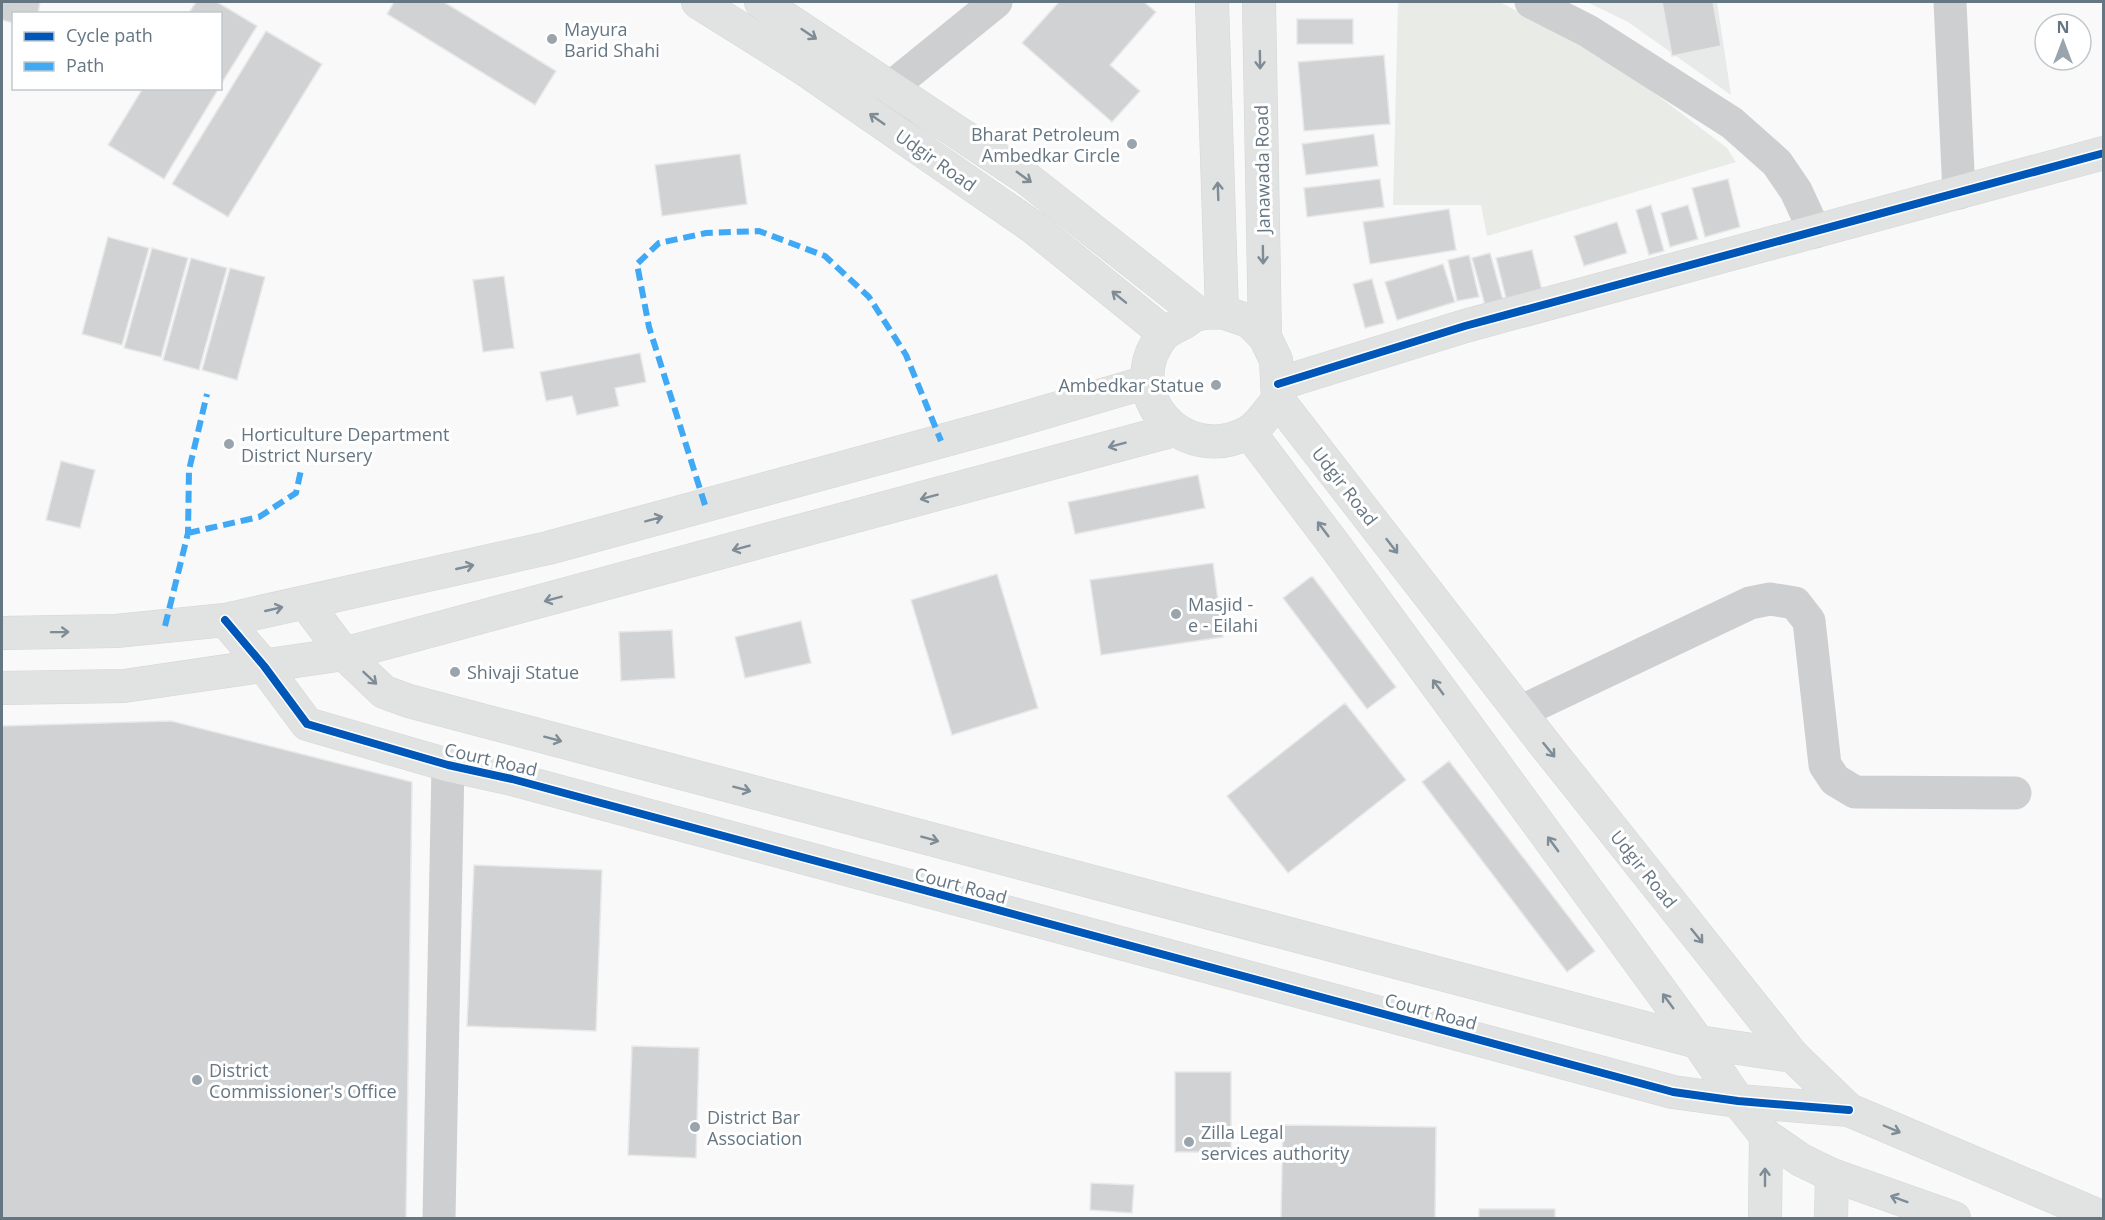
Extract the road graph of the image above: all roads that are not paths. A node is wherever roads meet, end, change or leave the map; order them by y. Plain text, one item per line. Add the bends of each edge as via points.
1 (698, 2) edge
2 (761, 2) edge
3 (996, 2) edge
4 (1212, 2) edge
5 (1259, 2) edge
6 (1531, 2) edge
7 (1950, 2) edge
8 (890, 88) junction
9 (2103, 153) edge
10 (1959, 193) junction
11 (1815, 232) junction
12 (1210, 313) junction
13 (1164, 333) junction
14 (1265, 337) junction
15 (1148, 382) junction
16 (1278, 392) junction
17 (1174, 430) junction
18 (1249, 432) junction
19 (305, 602) junction
20 (225, 620) junction
21 (2, 633) edge
22 (344, 654) junction
23 (264, 666) junction
24 (2, 688) edge
25 (1520, 712) junction
26 (448, 765) junction
27 (2015, 793) dead end
28 (891, 828) junction
29 (871, 876) junction
30 (1698, 1042) junction
31 (1793, 1056) junction
32 (1738, 1101) junction
33 (1849, 1110) junction
34 (1766, 1136) junction
35 (1833, 1175) junction
36 (439, 1218) edge
37 (1765, 1218) edge
38 (1831, 1218) edge
39 (1954, 1218) edge
40 (2103, 1218) edge

13 -> 1 main road, Udgir Road via 1033,227 803,68
2 -> 8 main road, Udgir Road
3 - 8 street
12 -> 4 main road
5 -> 14 main road, Janawada Road
6 - 11 street via 1588,31 1732,123 1777,163 1796,191
7 - 10 street
8 -> 12 main road, Udgir Road via 1025,177
9 - 10 main road
10 - 11 main road
11 - 16 main road via 1465,326
12 - 13 main road
12 - 14 main road via 1248,321
13 - 15 main road via 1151,356
14 - 16 main road via 1276,360
15 - 17 main road via 1155,409
19 -> 15 main road via 548,548
16 - 18 main road
16 -> 25 main road, Udgir Road
17 - 18 main road via 1197,441 1224,442
17 -> 22 main road
30 -> 18 main road
20 -> 19 main road
19 - 22 main road
21 -> 20 main road via 116,631
20 - 23 main road, Court Road
22 - 23 main road
22 -> 28 main road via 384,692 409,701
23 - 24 main road via 124,686
23 - 26 main road, Court Road via 307,724
25 - 27 street via 1750,603 1770,599 1795,603 1809,621 1825,765 1835,780 1855,792
25 -> 31 main road, Udgir Road
26 - 29 main road, Court Road
26 - 36 street
28 - 29 main road
28 -> 30 main road
29 - 32 main road, Court Road via 1673,1092
30 - 31 main road
30 - 32 main road
31 - 33 main road, Udgir Road
32 - 33 main road, Court Road
32 - 34 main road
33 -> 40 main road, Udgir Road
34 - 35 main road
37 -> 34 main road
35 - 38 main road
39 -> 35 main road

